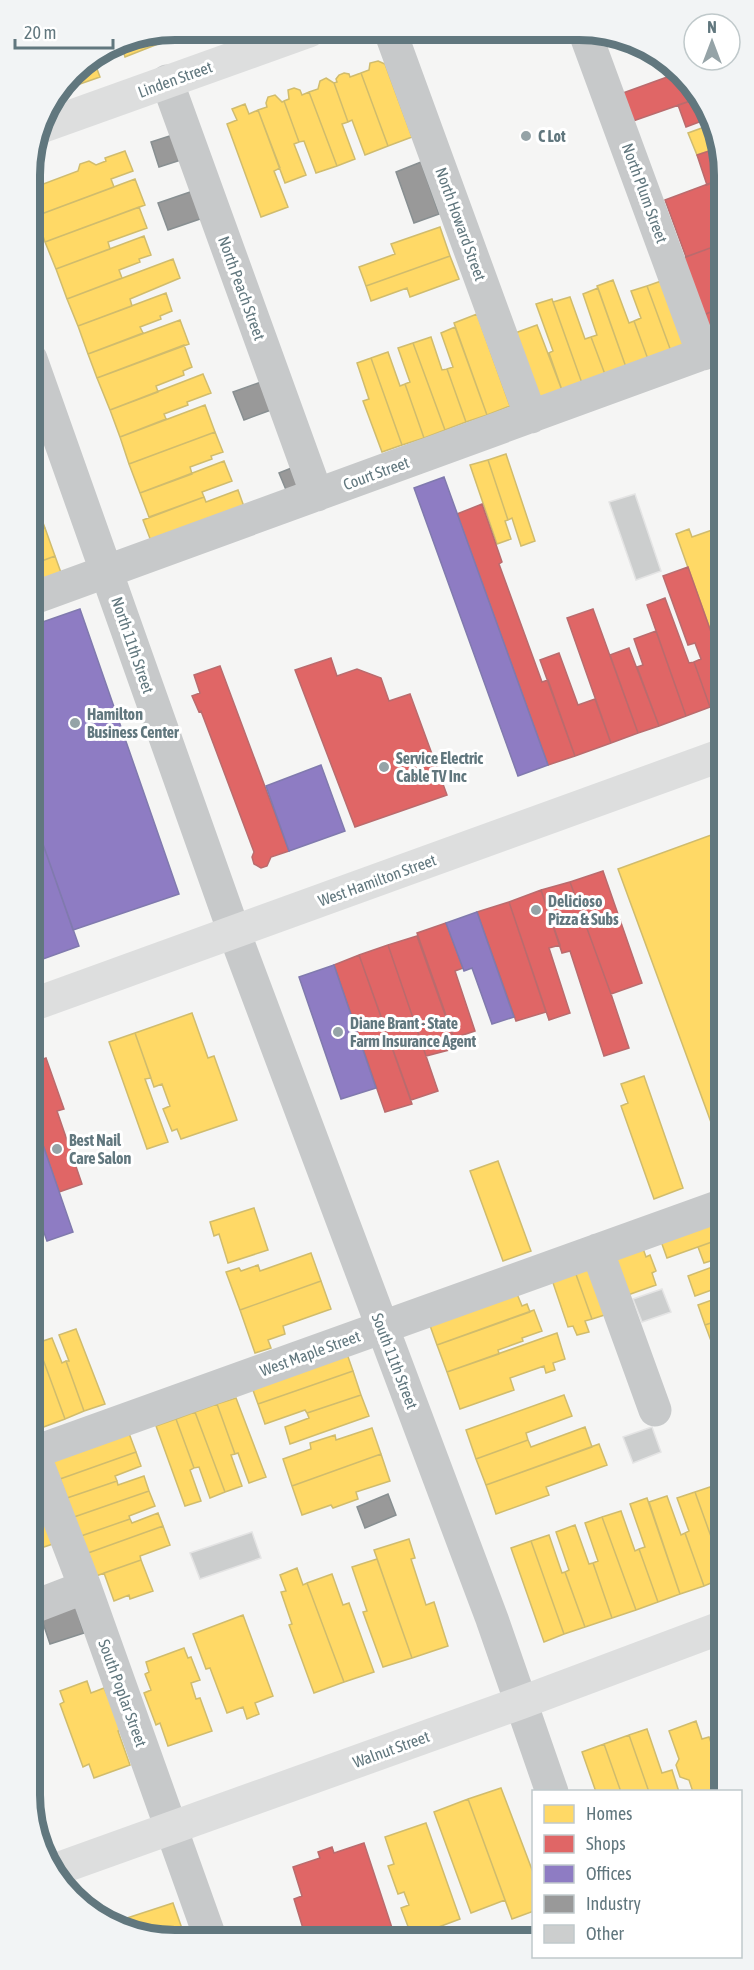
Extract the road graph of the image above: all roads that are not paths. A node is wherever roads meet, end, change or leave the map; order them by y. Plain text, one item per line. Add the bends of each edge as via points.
1 (393, 40) edge
2 (281, 41) edge
3 (588, 41) edge
4 (167, 81) junction
5 (51, 123) edge
6 (712, 350) edge
7 (41, 396) edge
8 (531, 417) junction
9 (317, 495) junction
10 (108, 572) junction
11 (41, 596) edge
12 (714, 758) edge
13 (234, 932) junction
14 (40, 1002) edge
15 (713, 1208) edge
16 (597, 1250) junction
17 (382, 1327) junction
18 (655, 1410) dead end
19 (40, 1449) edge
20 (40, 1471) edge
21 (85, 1587) junction
22 (40, 1604) edge
23 (713, 1631) edge
24 (520, 1703) junction
25 (552, 1790) edge
26 (171, 1828) junction
27 (62, 1867) edge
28 (207, 1930) edge

1 - 8 street, North Howard Street
2 - 4 main road, Linden Street
3 - 6 street, North Plum Street
4 - 5 main road, Linden Street
4 - 9 street, North Peach Street
6 - 8 street, Court Street
7 - 10 street, North 11th Street
8 - 9 street, Court Street
9 - 10 street, Court Street
10 - 11 street, Court Street
10 - 13 street, North 11th Street
12 - 13 main road, West Hamilton Street
13 - 14 main road, West Hamilton Street
13 - 17 street, South 11th Street
15 - 16 street, West Maple Street
16 - 17 street, West Maple Street
16 - 18 street
17 - 19 street, West Maple Street
17 - 24 street, South 11th Street
20 - 21 street, South Poplar Street
21 - 22 street
21 - 26 street, South Poplar Street
23 - 24 main road, Walnut Street
24 - 25 street, South 11th Street
24 - 26 main road, Walnut Street
26 - 27 main road, Walnut Street
26 - 28 street, South Poplar Street

